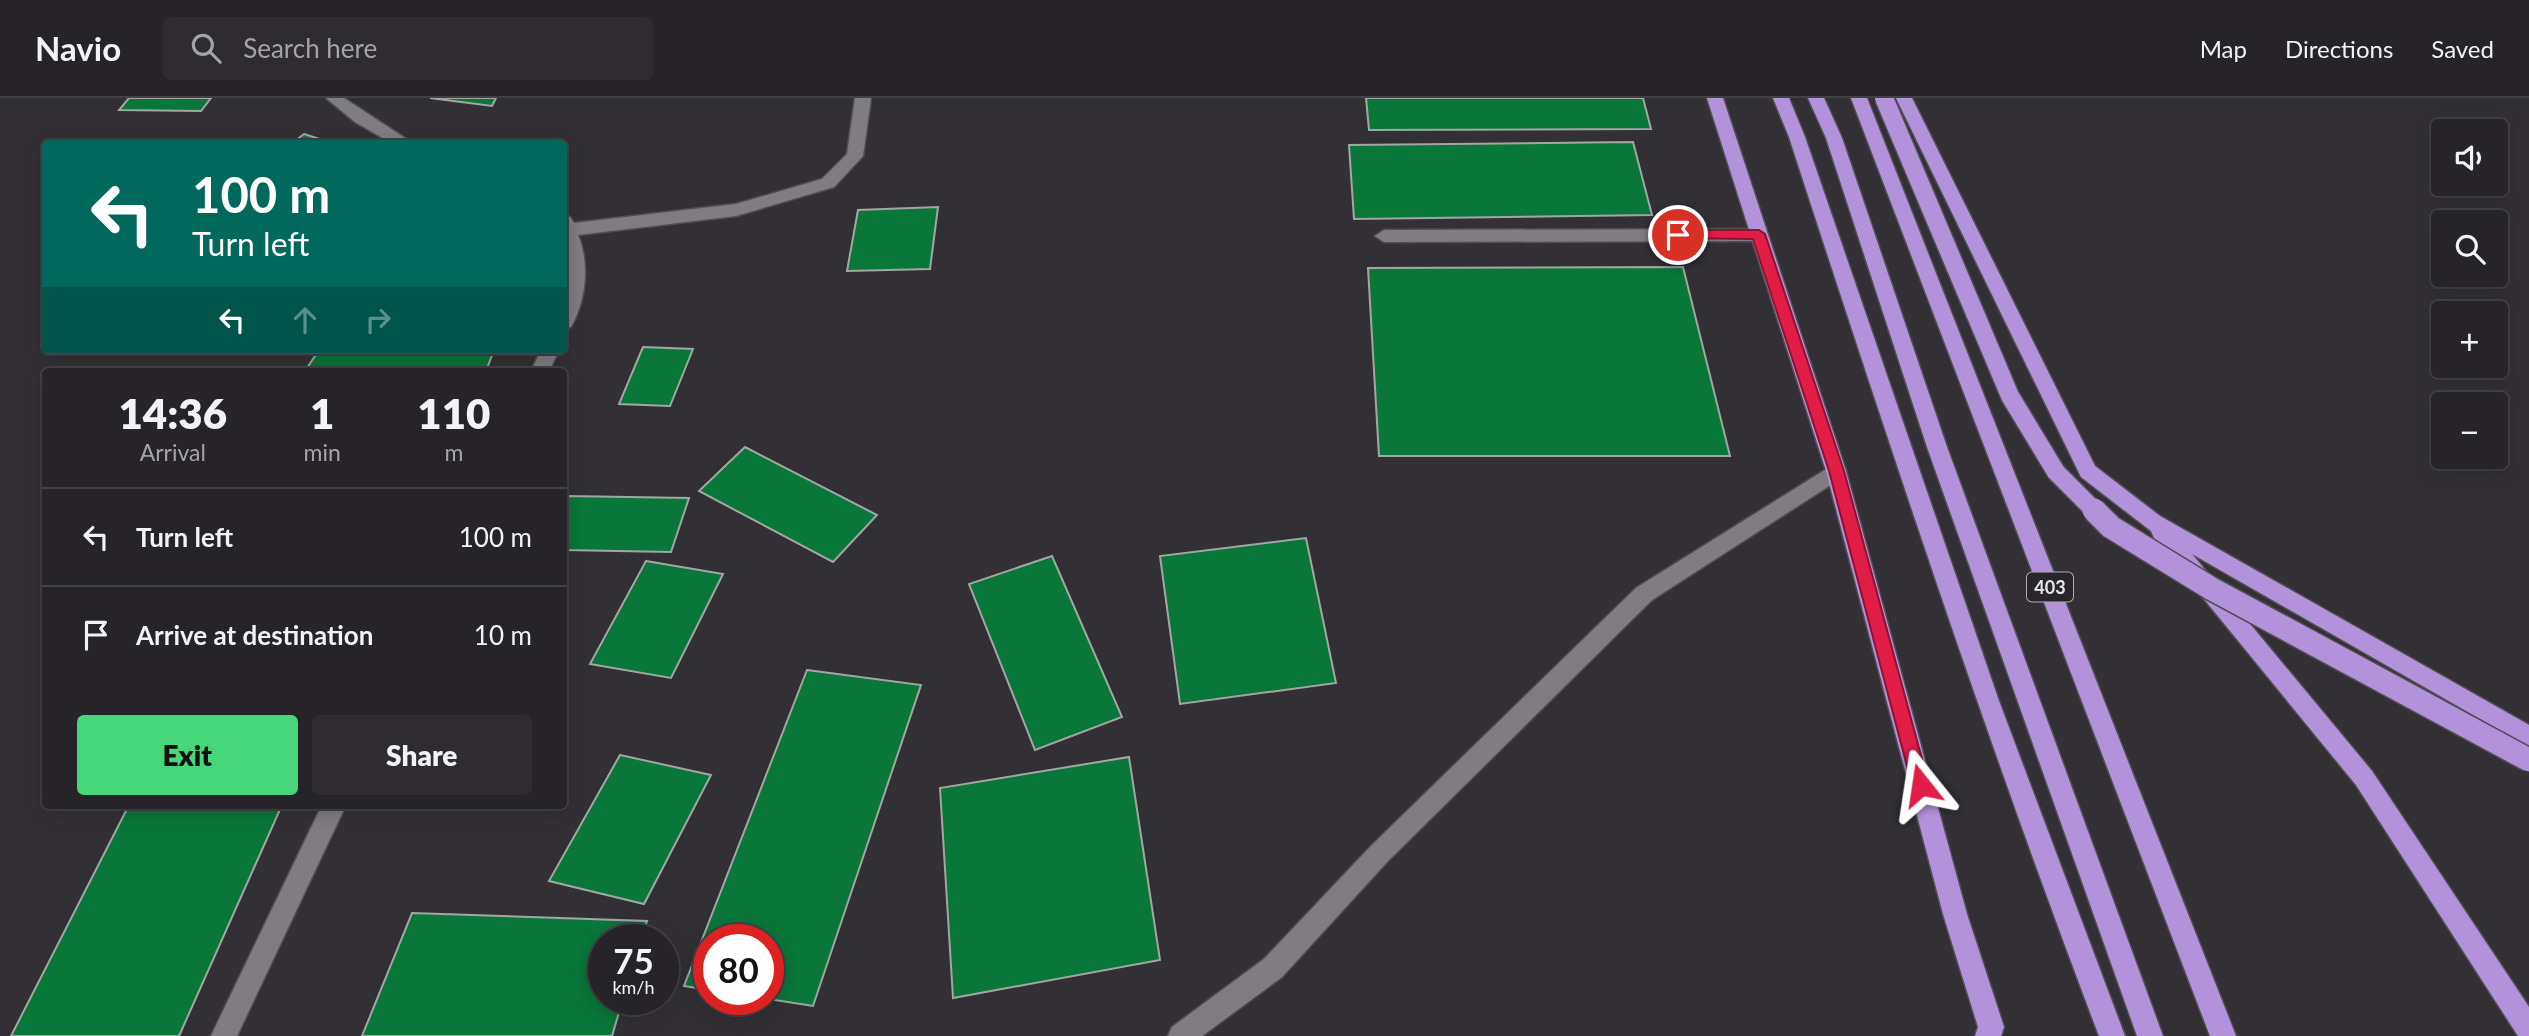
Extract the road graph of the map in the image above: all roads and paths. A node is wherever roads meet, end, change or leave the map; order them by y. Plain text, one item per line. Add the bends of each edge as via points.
1 (334, 98) edge
2 (863, 98) edge
3 (1715, 98) edge
4 (1781, 98) edge
5 (1816, 98) edge
6 (1858, 98) edge
7 (1884, 98) edge
8 (1904, 98) edge
9 (399, 140) edge
10 (567, 226) edge
11 (567, 228) edge
12 (1759, 234) junction
13 (1384, 236) dead end
14 (567, 315) edge
15 (1836, 471) junction
16 (2153, 522) junction
17 (2529, 737) edge
18 (2529, 760) edge
19 (332, 809) edge
20 (2529, 1030) edge
21 (1992, 1033) edge
22 (224, 1036) edge
23 (1181, 1036) edge
24 (2112, 1036) edge
25 (2150, 1036) edge
26 (2223, 1036) edge

1 - 9 street
2 - 10 street via 855,156 828,183 736,210
3 - 12 highway
4 - 24 highway via 1921,508
5 - 25 highway via 1834,138 1937,447
6 - 26 highway, 403
7 - 18 highway, bridge via 2010,396 2056,472 2111,527 2212,589
8 - 16 highway via 2088,471
11 - 14 street via 574,246 575,298
12 - 13 street
12 - 15 highway
15 - 21 highway via 1955,914
15 - 23 street via 1644,594 1380,854 1273,968
16 - 17 highway
16 - 20 highway via 2364,778
19 - 22 street

